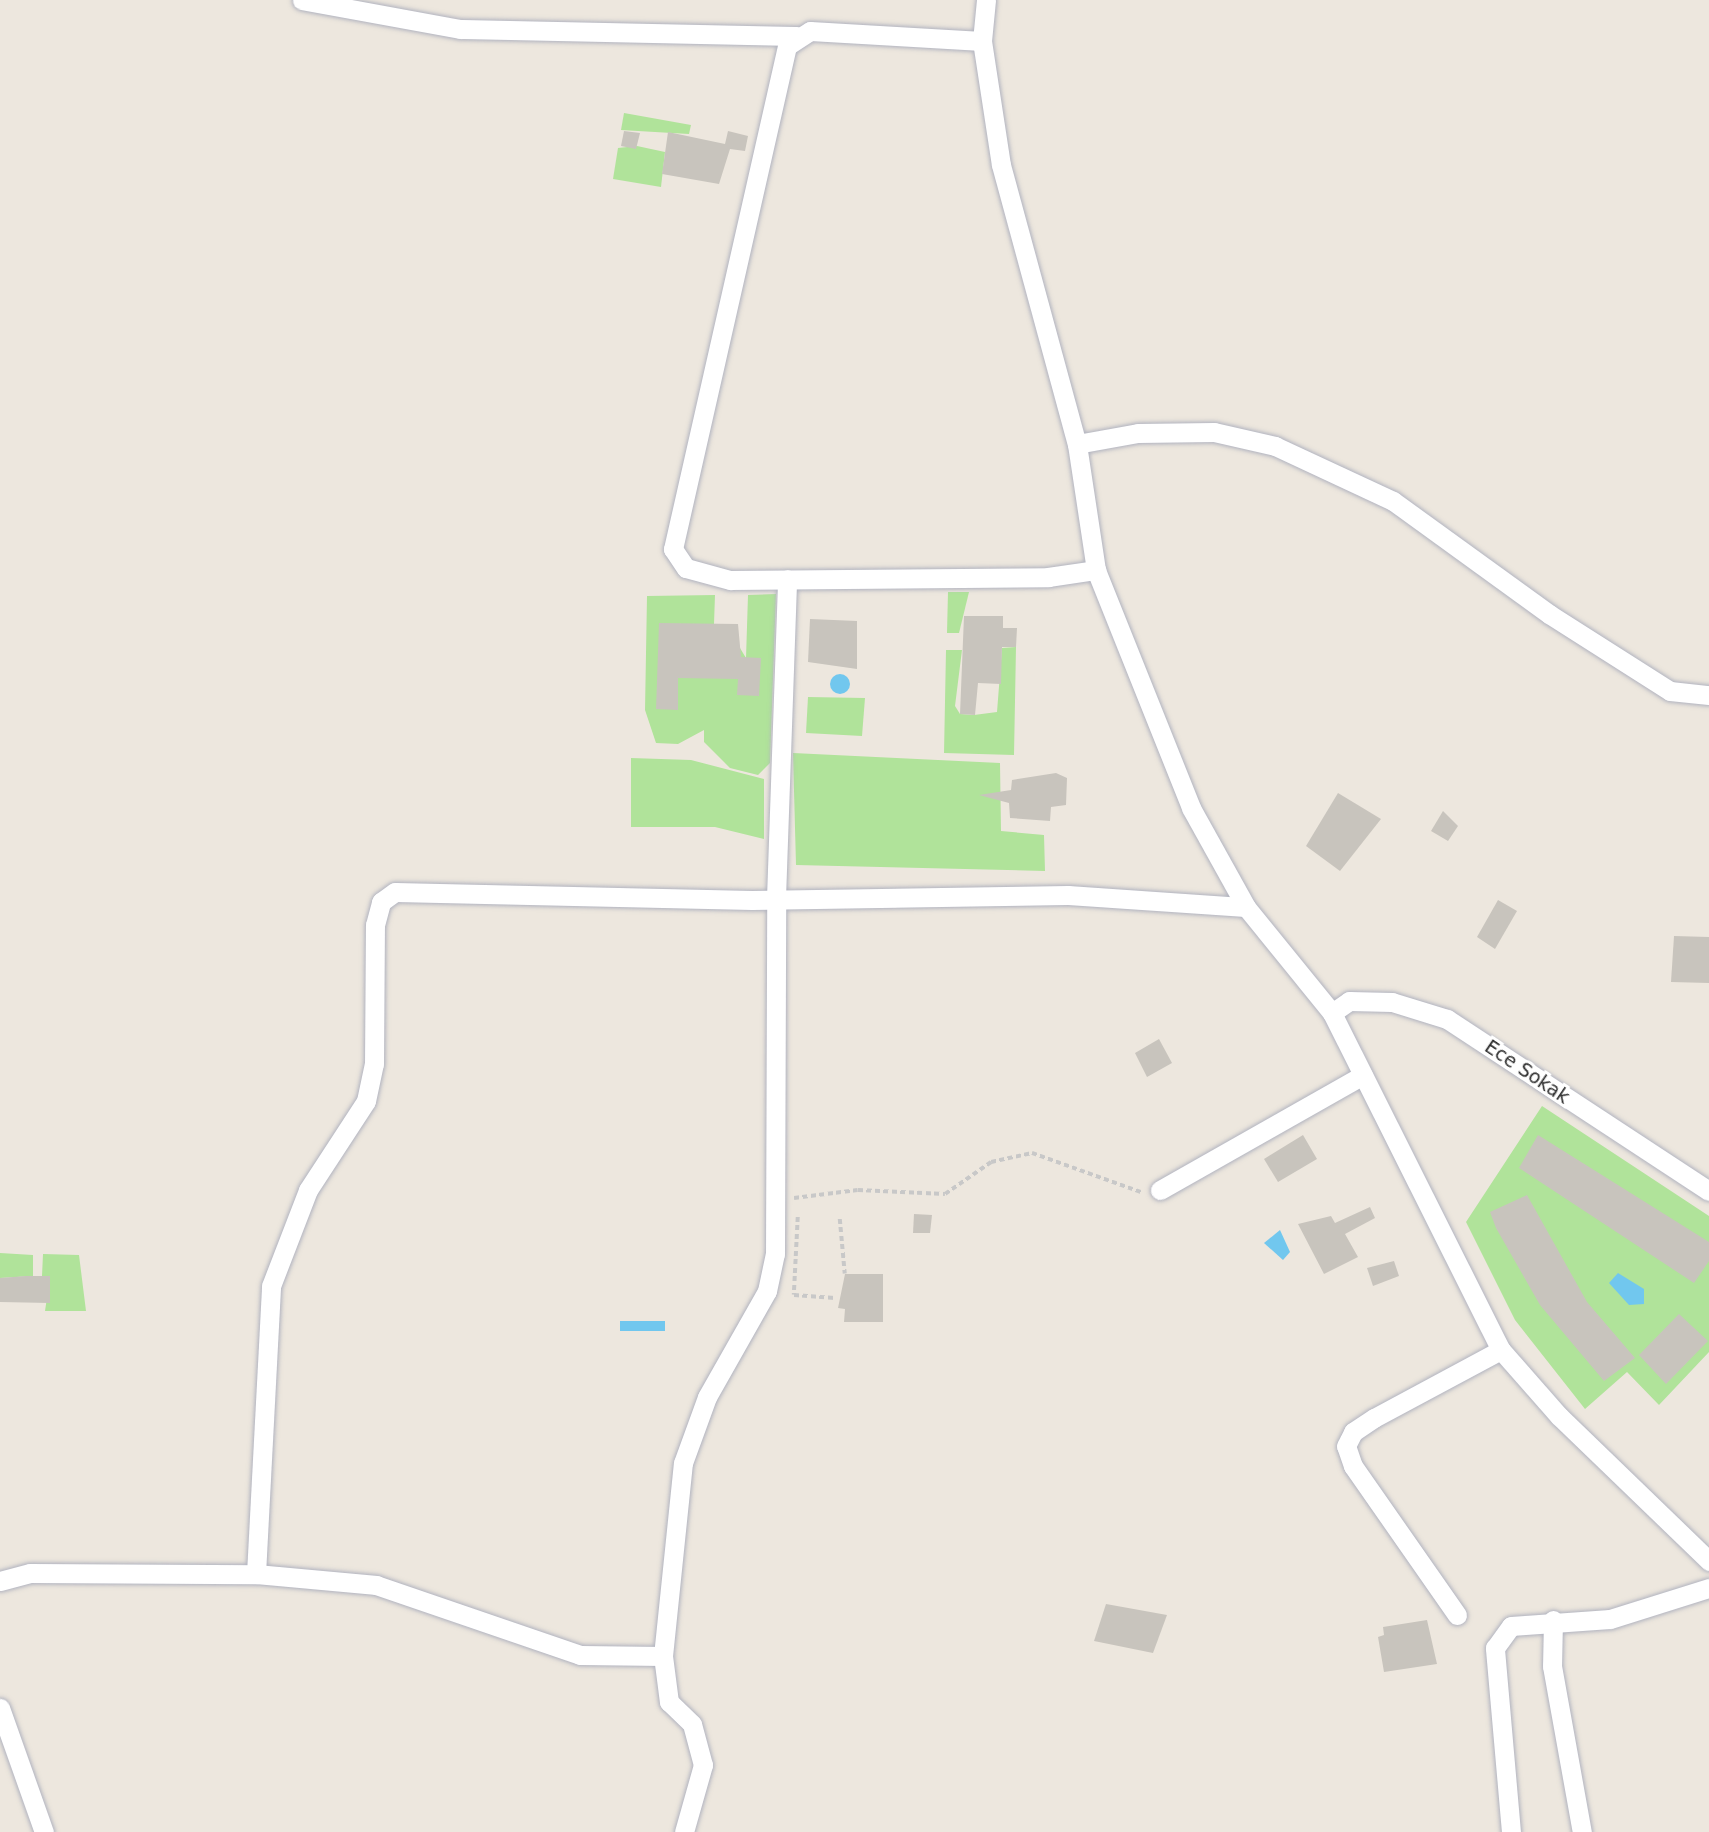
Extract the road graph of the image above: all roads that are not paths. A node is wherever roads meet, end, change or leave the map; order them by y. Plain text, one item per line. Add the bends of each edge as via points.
1 (302, 0) edge
2 (986, 0) edge
3 (797, 36) junction
4 (982, 41) junction
5 (1077, 444) junction
6 (1097, 570) junction
7 (787, 579) junction
8 (1709, 695) edge
9 (776, 898) junction
10 (1246, 907) junction
11 (1332, 1013) junction
12 (1363, 1075) junction
13 (1160, 1190) road end
14 (1709, 1191) edge
15 (1501, 1350) junction
16 (1709, 1561) edge
17 (257, 1574) junction
18 (0, 1581) edge
19 (1709, 1588) edge
20 (1457, 1615) dead end
21 (1553, 1620) junction
22 (663, 1656) junction
23 (0, 1708) edge
24 (44, 1832) edge
25 (684, 1832) edge
26 (1511, 1832) edge
27 (1582, 1832) edge

1 - 3 street via 460,29
2 - 4 street
3 - 4 street via 810,31
3 - 7 street via 778,74 673,549 686,568 707,577
4 - 5 street via 1001,165
5 - 6 street
5 - 8 street via 1138,433 1214,432 1275,446 1393,501 1538,607 1670,691
6 - 7 street via 1048,577
6 - 10 street via 1191,808
7 - 9 street
9 - 10 street via 1068,895
9 - 17 street via 395,892 381,902 375,926 374,1064 366,1101 308,1190 271,1286
9 - 22 street via 778,1210 767,1291 707,1397 683,1463
10 - 11 street
11 - 12 street
11 - 14 street, Ece Sokak via 1349,1000 1392,1002 1447,1019
12 - 13 street
12 - 15 street
15 - 16 street via 1559,1416
15 - 20 street via 1374,1418 1353,1432 1346,1446 1353,1466
17 - 18 street via 30,1573
17 - 22 street via 376,1585 580,1655
19 - 21 street via 1611,1619
21 - 26 street via 1511,1626 1495,1648
21 - 27 street via 1552,1666
22 - 25 street via 669,1702 692,1724 703,1765
23 - 24 street

